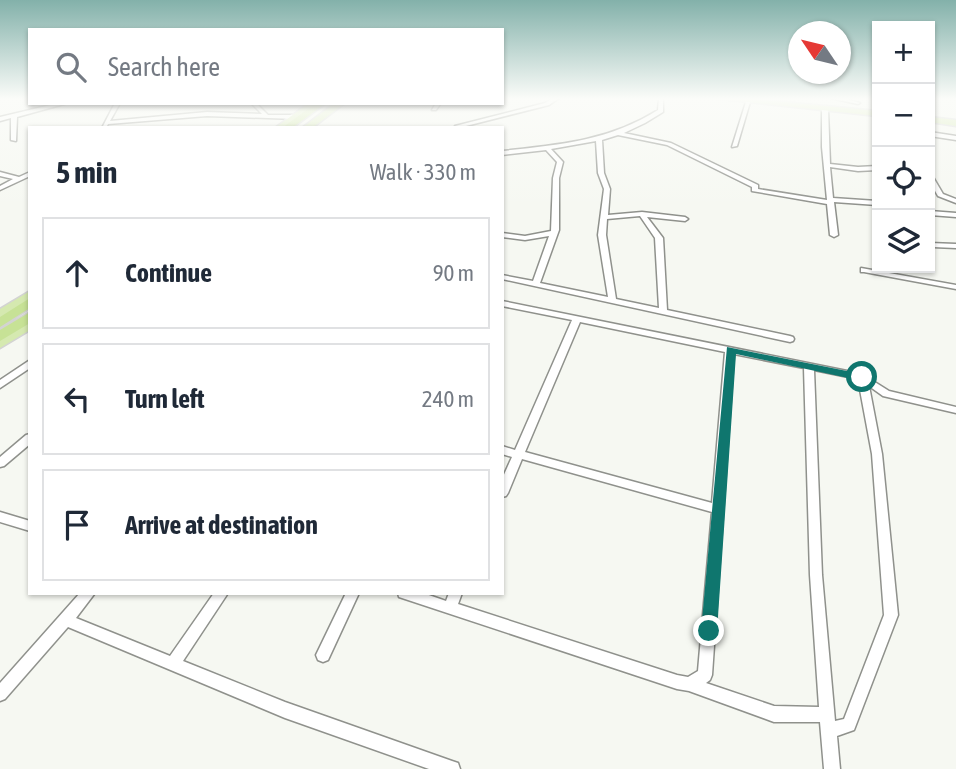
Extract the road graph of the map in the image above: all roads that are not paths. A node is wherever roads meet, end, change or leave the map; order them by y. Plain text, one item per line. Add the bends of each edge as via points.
1 (14, 134) edge
2 (615, 134) edge
3 (623, 134) edge
4 (738, 134) edge
5 (826, 134) edge
6 (935, 135) edge
7 (956, 138) edge
8 (14, 140) dead end
9 (598, 140) junction
10 (734, 146) dead end
11 (546, 147) junction
12 (504, 153) edge
13 (827, 165) junction
14 (872, 169) edge
15 (0, 174) edge
16 (28, 175) edge
17 (19, 179) junction
18 (935, 186) edge
19 (0, 188) edge
20 (830, 201) junction
21 (956, 201) edge
22 (872, 203) edge
23 (935, 213) edge
24 (642, 214) junction
25 (956, 215) edge
26 (603, 217) junction
27 (685, 219) dead end
28 (553, 233) junction
29 (504, 235) edge
30 (834, 235) dead end
31 (935, 245) edge
32 (956, 246) edge
33 (864, 270) dead end
34 (504, 277) edge
35 (536, 283) junction
36 (956, 287) edge
37 (28, 296) edge
38 (612, 299) junction
39 (504, 303) edge
40 (28, 304) edge
41 (663, 310) junction
42 (0, 315) edge
43 (28, 317) edge
44 (577, 318) junction
45 (28, 324) edge
46 (1, 334) edge
47 (790, 339) dead end
48 (730, 350) junction
49 (28, 364) edge
50 (809, 366) junction
51 (862, 377) junction
52 (0, 385) edge
53 (956, 410) edge
54 (28, 440) edge
55 (504, 451) edge
56 (519, 456) junction
57 (0, 463) edge
58 (504, 489) edge
59 (718, 509) junction
60 (0, 517) edge
61 (28, 525) edge
62 (87, 595) edge
63 (221, 595) edge
64 (352, 595) edge
65 (410, 595) edge
66 (455, 595) edge
67 (450, 608) junction
68 (66, 620) junction
69 (323, 655) dead end
70 (173, 664) junction
71 (689, 684) junction
72 (0, 694) edge
73 (827, 723) junction
74 (452, 769) edge
75 (832, 769) edge

1 - 8 street
2 - 9 street
3 - 20 street via 682,149 756,186 754,190
4 - 10 street
5 - 13 street
6 - 7 street
9 - 11 street
9 - 26 street via 607,189
11 - 12 street
11 - 28 street via 560,162
13 - 14 street
13 - 20 street
15 - 17 street
16 - 17 street
17 - 19 street
18 - 21 street via 940,195
20 - 22 street
20 - 30 street
23 - 25 street
24 - 26 street
24 - 27 street
24 - 41 street via 659,238
26 - 38 street
28 - 29 street via 524,238
28 - 35 street
31 - 32 street
33 - 36 street
34 - 35 street
35 - 38 street
37 - 42 main road
38 - 41 street
39 - 44 street
40 - 46 highway
41 - 47 street
43 - 46 highway
44 - 48 street
44 - 56 street
45 - 46 main road
48 - 50 street
48 - 59 street
49 - 52 street
50 - 51 street
50 - 73 street via 816,575
51 - 53 street via 886,394
51 - 73 street via 877,454 891,615 849,726
54 - 57 street
55 - 56 street
56 - 58 street
56 - 59 street
59 - 71 street via 705,675
60 - 61 street
62 - 68 street
63 - 70 street
64 - 69 street
65 - 67 street
66 - 67 street
67 - 71 street
68 - 70 street
68 - 72 street
70 - 74 street via 285,710
71 - 73 street via 774,714
73 - 75 street

